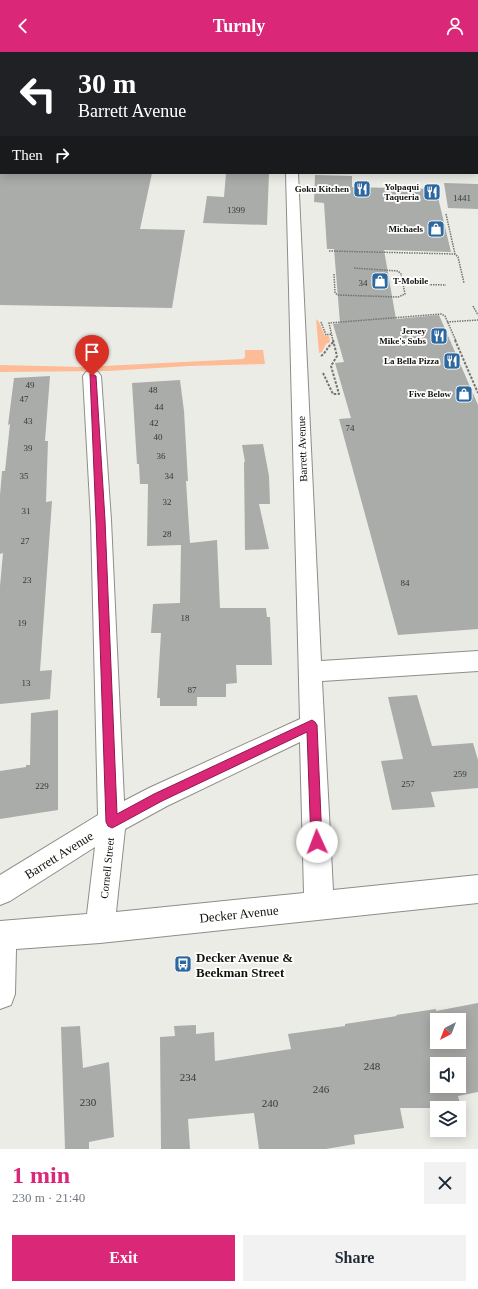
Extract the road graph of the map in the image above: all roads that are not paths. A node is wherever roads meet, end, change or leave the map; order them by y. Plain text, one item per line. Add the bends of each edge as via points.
1 (292, 174) edge
2 (92, 376) dead end
3 (478, 661) edge
4 (310, 672) junction
5 (312, 725) junction
6 (112, 822) junction
7 (478, 889) edge
8 (0, 891) edge
9 (320, 905) junction
10 (100, 928) junction
11 (1, 936) edge
12 (0, 994) edge

1 - 4 street, Barrett Avenue
2 - 6 street, Cornell Street via 101,520
3 - 4 street
4 - 5 street, Barrett Avenue
5 - 6 street, Barrett Avenue
5 - 9 street, Barrett Avenue
6 - 8 street, Barrett Avenue
6 - 10 street, Cornell Street
7 - 9 street, Decker Avenue
9 - 10 street, Decker Avenue
10 - 11 street, Decker Avenue
11 - 12 street

